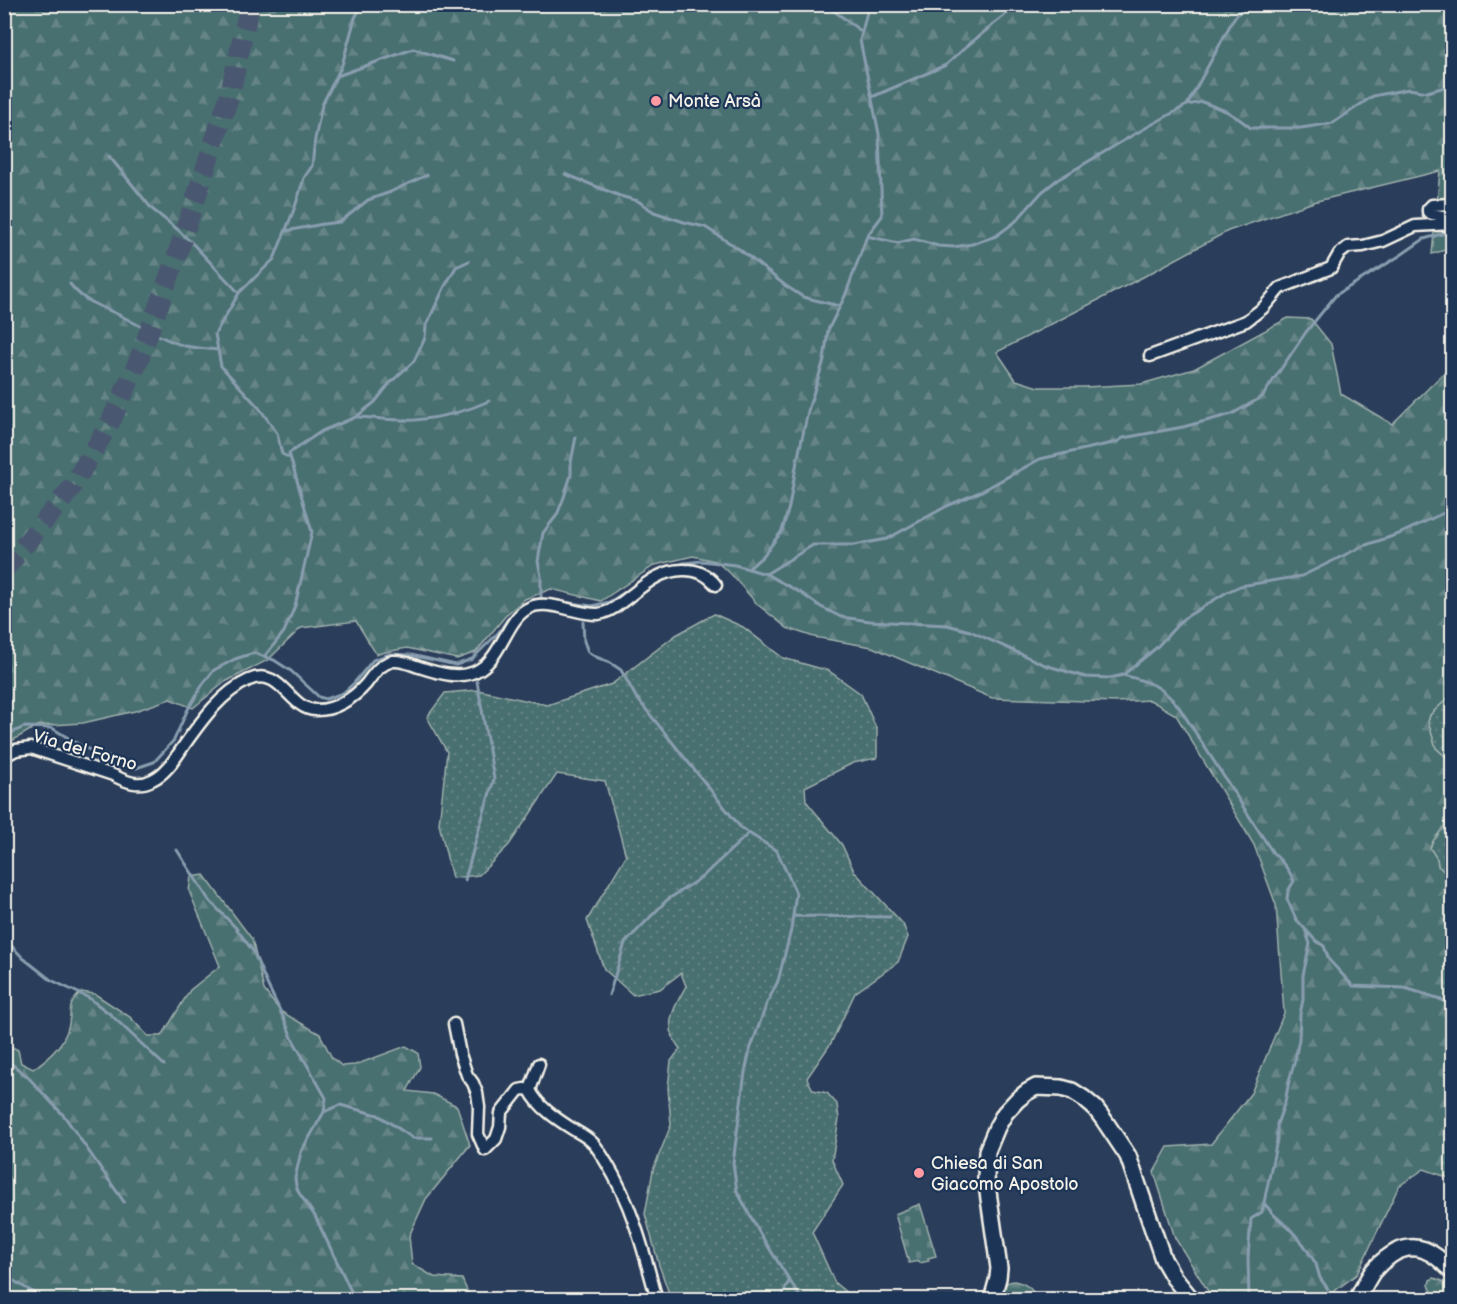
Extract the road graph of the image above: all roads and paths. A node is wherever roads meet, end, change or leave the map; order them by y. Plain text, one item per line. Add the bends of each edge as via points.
1 (1452, 204) edge
2 (1452, 222) edge
3 (1150, 356) dead end
4 (716, 585) dead end
5 (4, 758) edge
6 (454, 1023) dead end
7 (539, 1064) dead end
8 (530, 1090) junction
9 (1452, 1271) edge
10 (657, 1299) edge
11 (992, 1299) edge
12 (1192, 1299) edge
13 (1357, 1299) edge

1 - 2 street via 1432,205 1428,209 1430,214 1449,217
2 - 3 street via 1415,226 1383,241 1348,247 1331,268 1280,288 1246,321
4 - 5 street, Via del Forno via 702,573 679,570 646,582 604,613 532,606 520,613 495,655 481,669 450,675 401,661 390,662 377,669 350,699 317,711 307,709 271,679 249,681 225,697 170,765 145,783 124,781 31,748 16,750
6 - 8 street via 460,1054 477,1093 478,1134 485,1150 496,1139 501,1113 519,1090
7 - 8 street
8 - 10 street via 547,1111 594,1143 617,1180 639,1235
9 - 13 street via 1427,1251 1404,1248 1375,1269
11 - 12 street via 999,1268 986,1178 987,1151 1005,1113 1036,1087 1072,1091 1104,1120 1128,1156 1163,1259

